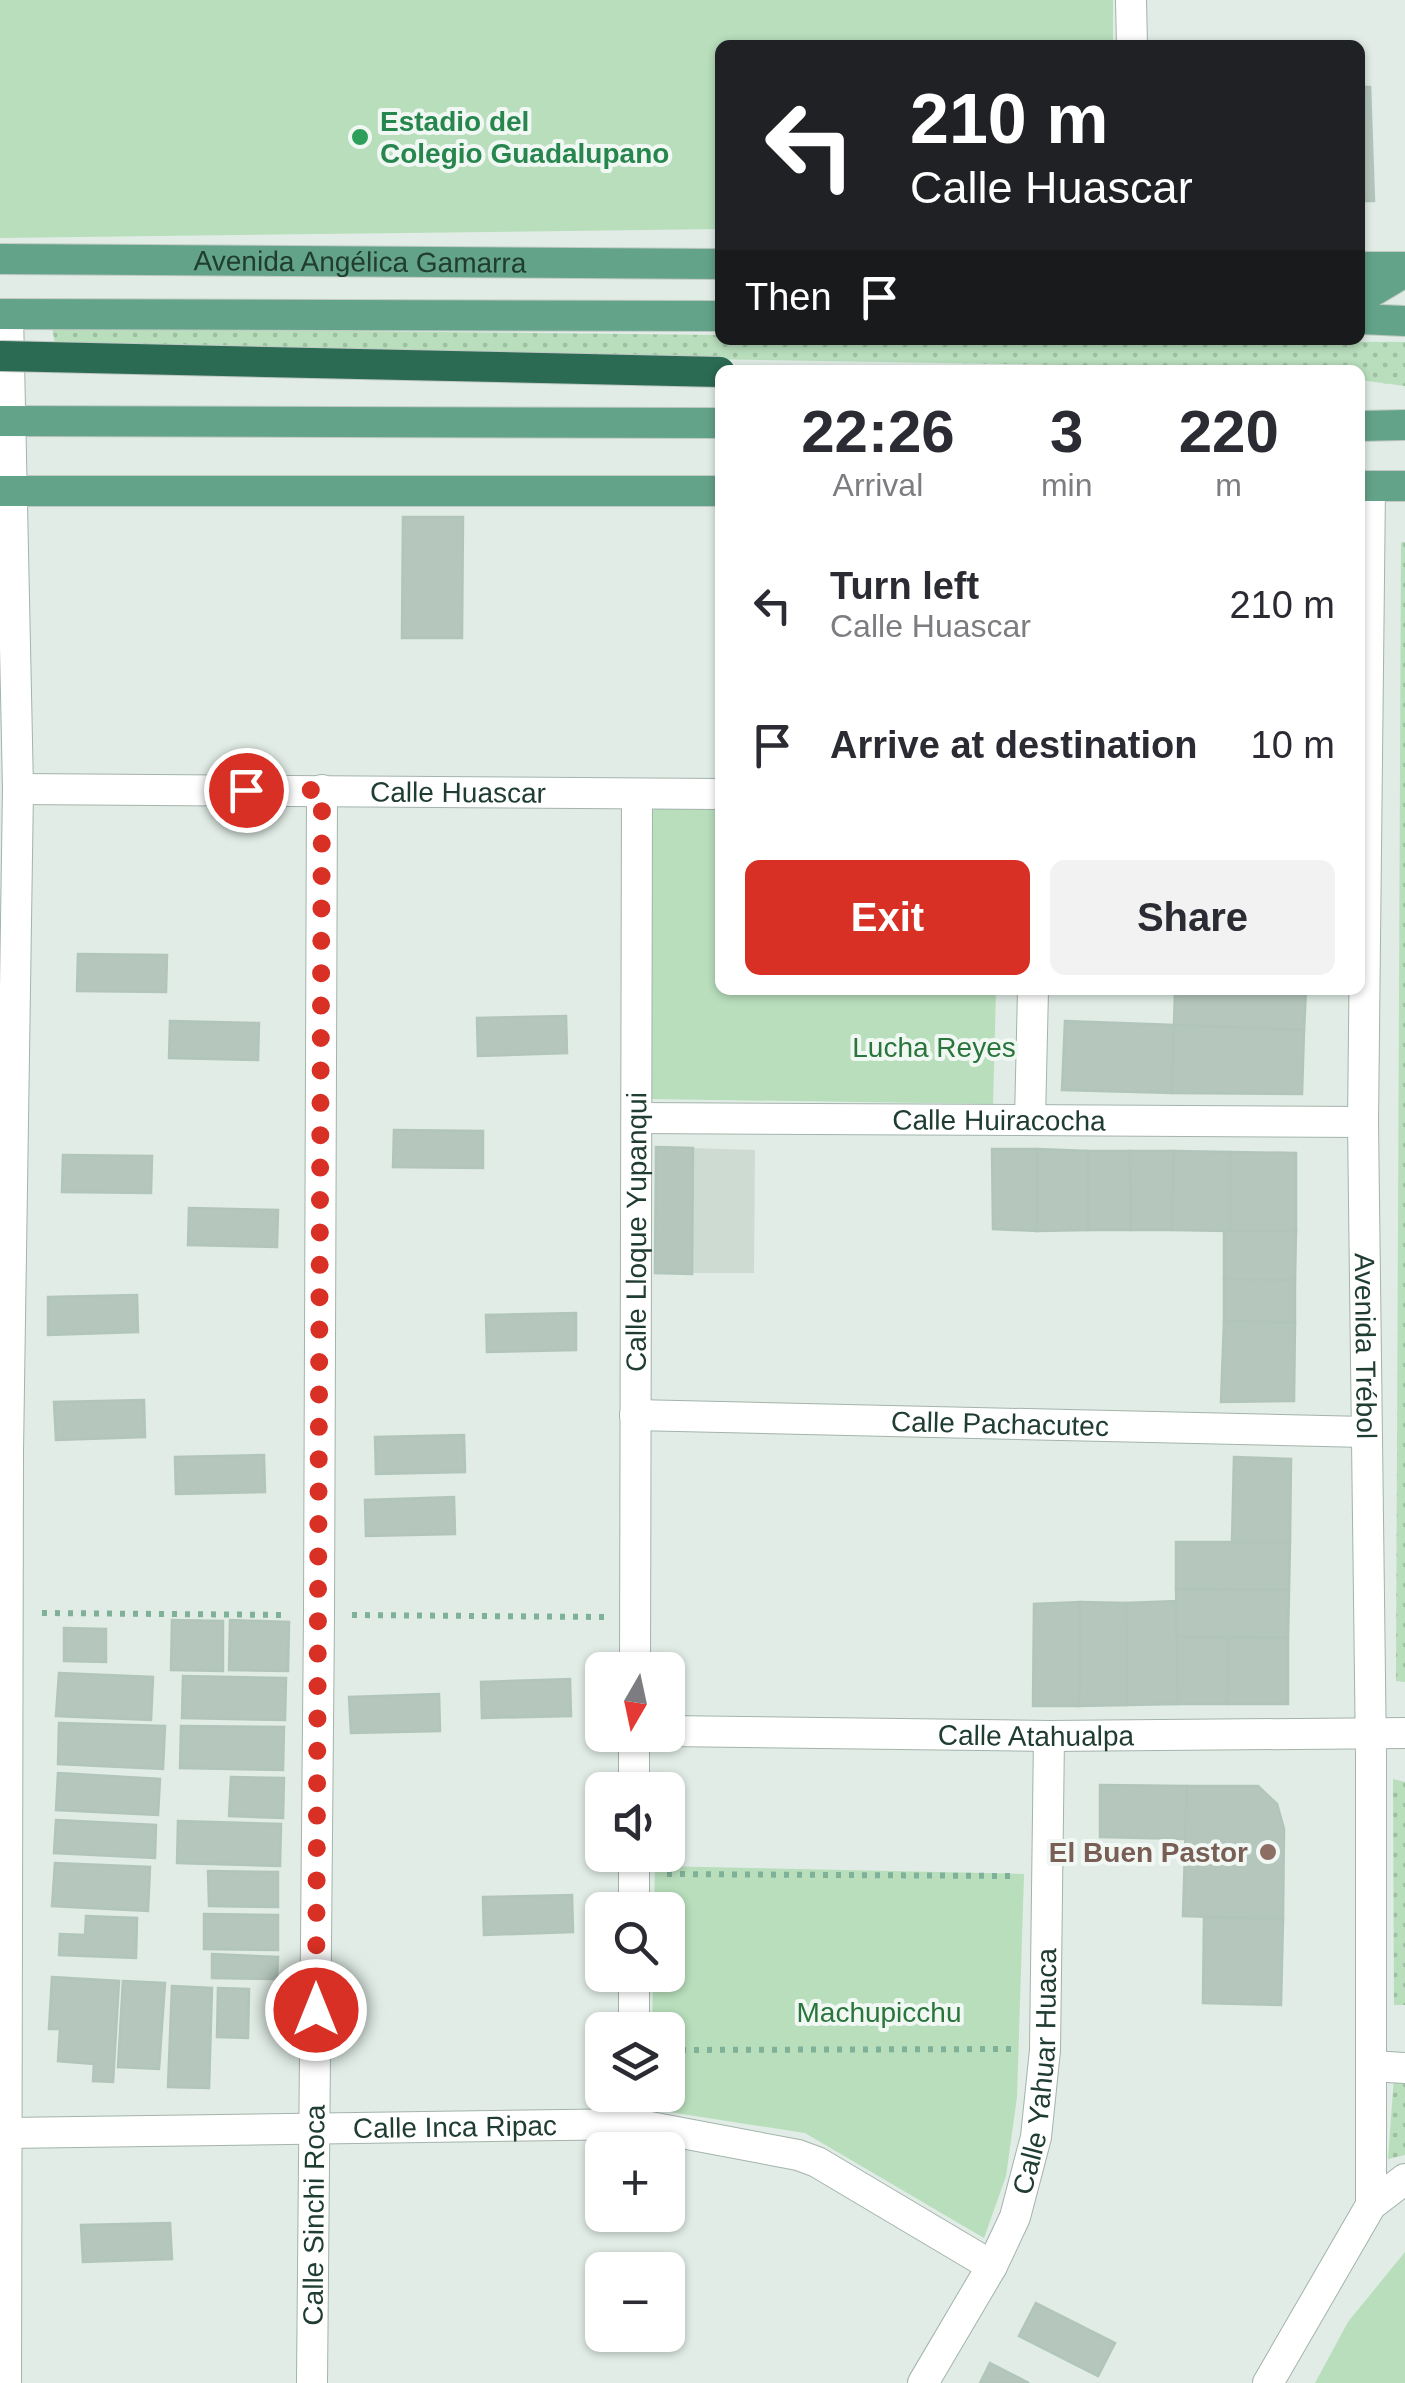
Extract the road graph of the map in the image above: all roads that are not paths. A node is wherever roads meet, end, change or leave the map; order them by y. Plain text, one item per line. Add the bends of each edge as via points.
1 (1131, 0) edge
2 (1132, 40) edge
3 (0, 260) edge
4 (715, 264) edge
5 (1365, 267) edge
6 (1405, 270) edge
7 (1365, 296) edge
8 (4, 314) edge
9 (715, 316) edge
10 (1365, 320) edge
11 (1405, 321) edge
12 (0, 356) edge
13 (715, 372) edge
14 (5, 421) edge
15 (715, 424) edge
16 (1405, 425) edge
17 (1365, 426) edge
18 (1365, 486) edge
19 (1405, 486) edge
20 (5, 491) edge
21 (715, 491) edge
22 (18, 789) junction
23 (322, 790) junction
24 (636, 794) junction
25 (715, 794) edge
26 (1033, 995) edge
27 (1363, 995) edge
28 (636, 1118) junction
29 (1030, 1120) junction
30 (1363, 1122) junction
31 (634, 1416) junction
32 (1365, 1432) junction
33 (4, 1452) edge
34 (635, 1652) edge
35 (685, 1731) edge
36 (1405, 1733) edge
37 (1371, 1735) junction
38 (1049, 1736) junction
39 (4, 1760) edge
40 (1372, 2066) junction
41 (1405, 2068) edge
42 (601, 2112) edge
43 (641, 2112) edge
44 (316, 2129) junction
45 (6, 2133) junction
46 (1405, 2180) edge
47 (1371, 2205) junction
48 (992, 2266) junction
49 (6, 2383) edge
50 (312, 2383) edge
51 (923, 2383) edge
52 (1268, 2383) edge

1 - 2 street
3 - 4 main road, Avenida Angélica Gamarra
5 - 6 main road
6 - 7 main road
8 - 9 main road, Avenida Angélica Gamarra
8 - 14 street
10 - 11 main road
12 - 13 highway, bridge
14 - 15 main road
14 - 20 street
16 - 17 main road
18 - 19 main road
20 - 21 main road
20 - 22 street
22 - 23 street, Calle Huascar
22 - 33 street
23 - 24 street, Calle Huascar
23 - 44 street, Calle Sinchi Roca
24 - 25 street, Calle Huascar
24 - 28 street, Calle Lloque Yupanqui
26 - 29 street
27 - 30 street, Avenida Trébol
28 - 29 street, Calle Huiracocha
28 - 31 street, Calle Lloque Yupanqui
29 - 30 street, Calle Huiracocha
30 - 32 street, Avenida Trébol
31 - 32 street, Calle Pachacutec
31 - 34 street, Calle Lloque Yupanqui
32 - 37 street, Avenida Trébol
33 - 39 street
35 - 38 street, Calle Atahualpa
36 - 37 street, Calle Atahualpa
37 - 38 street, Calle Atahualpa
37 - 40 street, Avenida Trébol
38 - 48 street, Calle Yahuar Huaca via 1045,2050 1036,2137 1015,2217
39 - 45 street
40 - 41 street
40 - 47 street, Avenida Trébol
42 - 44 street, Calle Inca Ripac
43 - 48 street, Calle Inca Ripac via 817,2162
44 - 45 street, Calle Inca Ripac
44 - 50 street, Calle Sinchi Roca
45 - 49 street
46 - 47 street
47 - 52 street
48 - 51 street, Calle Yahuar Huaca

